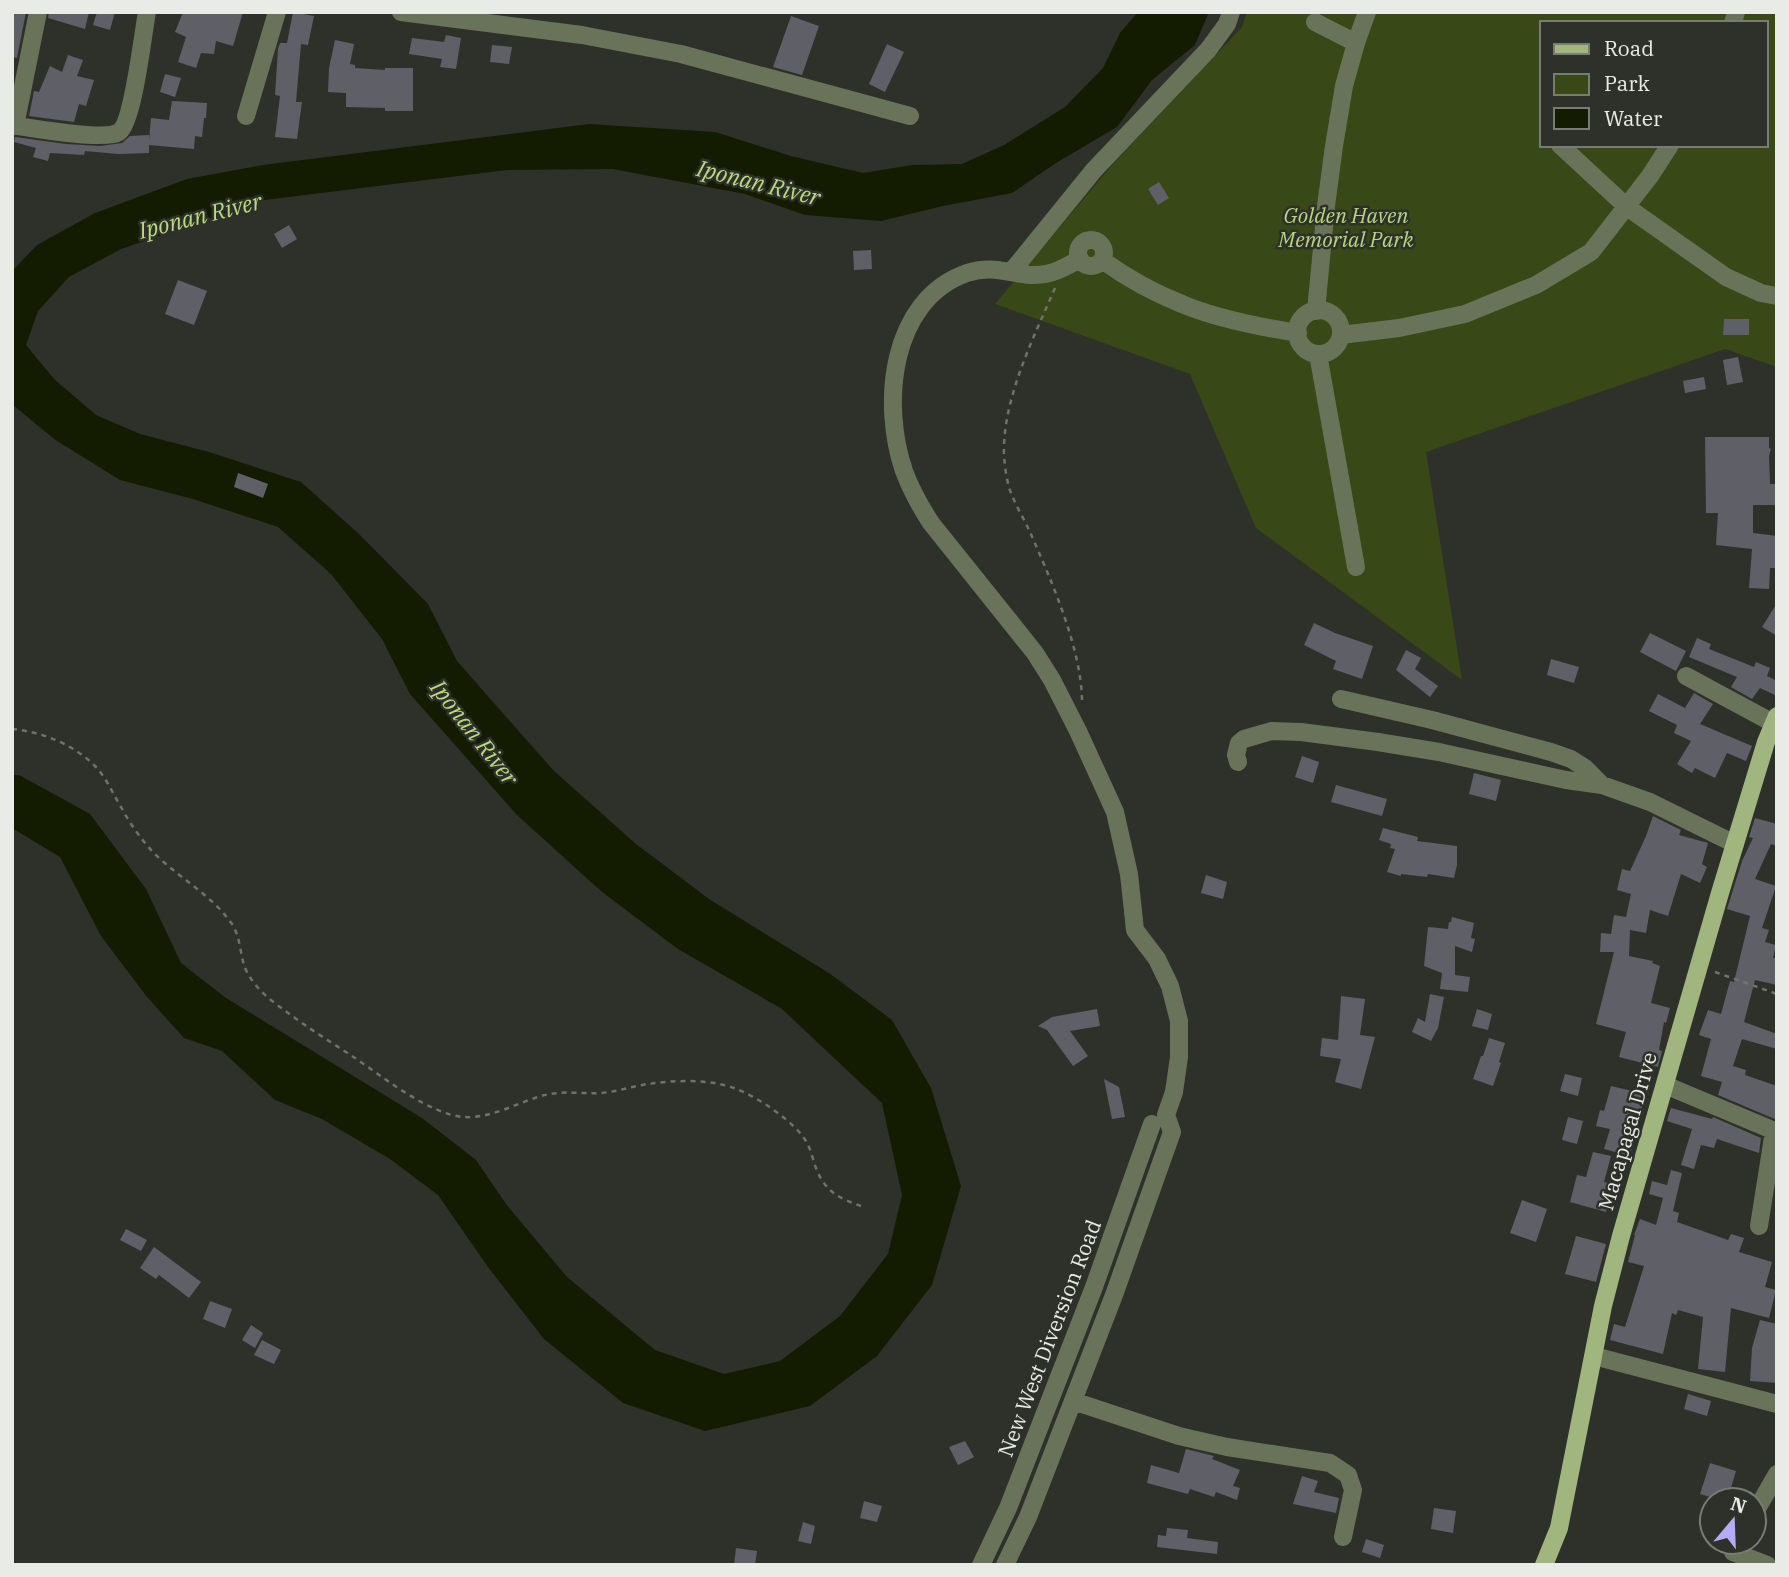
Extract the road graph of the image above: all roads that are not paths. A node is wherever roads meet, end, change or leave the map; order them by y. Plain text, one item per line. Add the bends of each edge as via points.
1 (38, 12) edge
2 (147, 12) edge
3 (277, 12) edge
4 (401, 12) edge
5 (1231, 12) edge
6 (1367, 12) edge
7 (1315, 22) dead end
8 (1356, 43) junction
9 (246, 116) dead end
10 (910, 116) dead end
11 (14, 125) edge
12 (1562, 147) edge
13 (1669, 147) edge
14 (1627, 207) junction
15 (1012, 271) junction
16 (1777, 296) edge
17 (1316, 311) junction
18 (1298, 333) junction
19 (1341, 335) junction
20 (1318, 354) junction
21 (1356, 567) dead end
22 (1686, 676) dead end
23 (1341, 699) dead end
24 (1775, 720) edge
25 (1238, 762) dead end
26 (1602, 785) junction
27 (1735, 844) junction
28 (1665, 1084) junction
29 (1164, 1124) junction
30 (1775, 1132) edge
31 (1759, 1226) dead end
32 (1594, 1356) junction
33 (1073, 1401) junction
34 (1777, 1404) edge
35 (1777, 1474) edge
36 (1768, 1490) edge
37 (1343, 1537) dead end
38 (1741, 1556) edge
39 (981, 1565) edge
40 (1005, 1565) edge
41 (1544, 1565) edge
42 (1767, 1565) edge

1 - 11 street
2 - 11 street via 124,129 100,135
3 - 9 street
4 - 10 street via 582,35 681,54
5 - 15 street via 1208,50 1094,170
6 - 8 street
7 - 8 street
8 - 17 street via 1334,146
12 - 14 street
13 - 14 street
14 - 16 street via 1726,277
14 - 19 street via 1591,252 1536,285 1465,314
15 - 18 street via 1034,275 1063,269 1080,259 1090,265 1101,260 1184,305
15 - 29 street via 969,272 947,282 926,300 912,319 897,356 895,429 903,469 916,500 1035,653 1115,812 1135,930 1157,958 1178,1021 1179,1057
17 - 18 street via 1305,316
17 - 19 street via 1335,317
18 - 20 street via 1302,345
19 - 20 street via 1336,347
20 - 21 street
22 - 24 street
23 - 26 street via 1551,752 1585,768
24 - 27 main road, Macapagal Drive
25 - 26 street via 1237,749 1244,739 1272,731 1301,732 1439,752
26 - 27 street via 1650,802
27 - 28 main road, Macapagal Drive
28 - 30 street
28 - 32 main road, Macapagal Drive via 1620,1236
29 - 33 street, New West Diversion Road via 1114,1295
29 - 39 street, New West Diversion Road
30 - 31 street
32 - 34 street
32 - 41 main road, Macapagal Drive via 1559,1528
33 - 37 street via 1179,1436 1329,1463 1349,1475 1353,1490
33 - 40 street, New West Diversion Road
35 - 36 street
38 - 42 street

